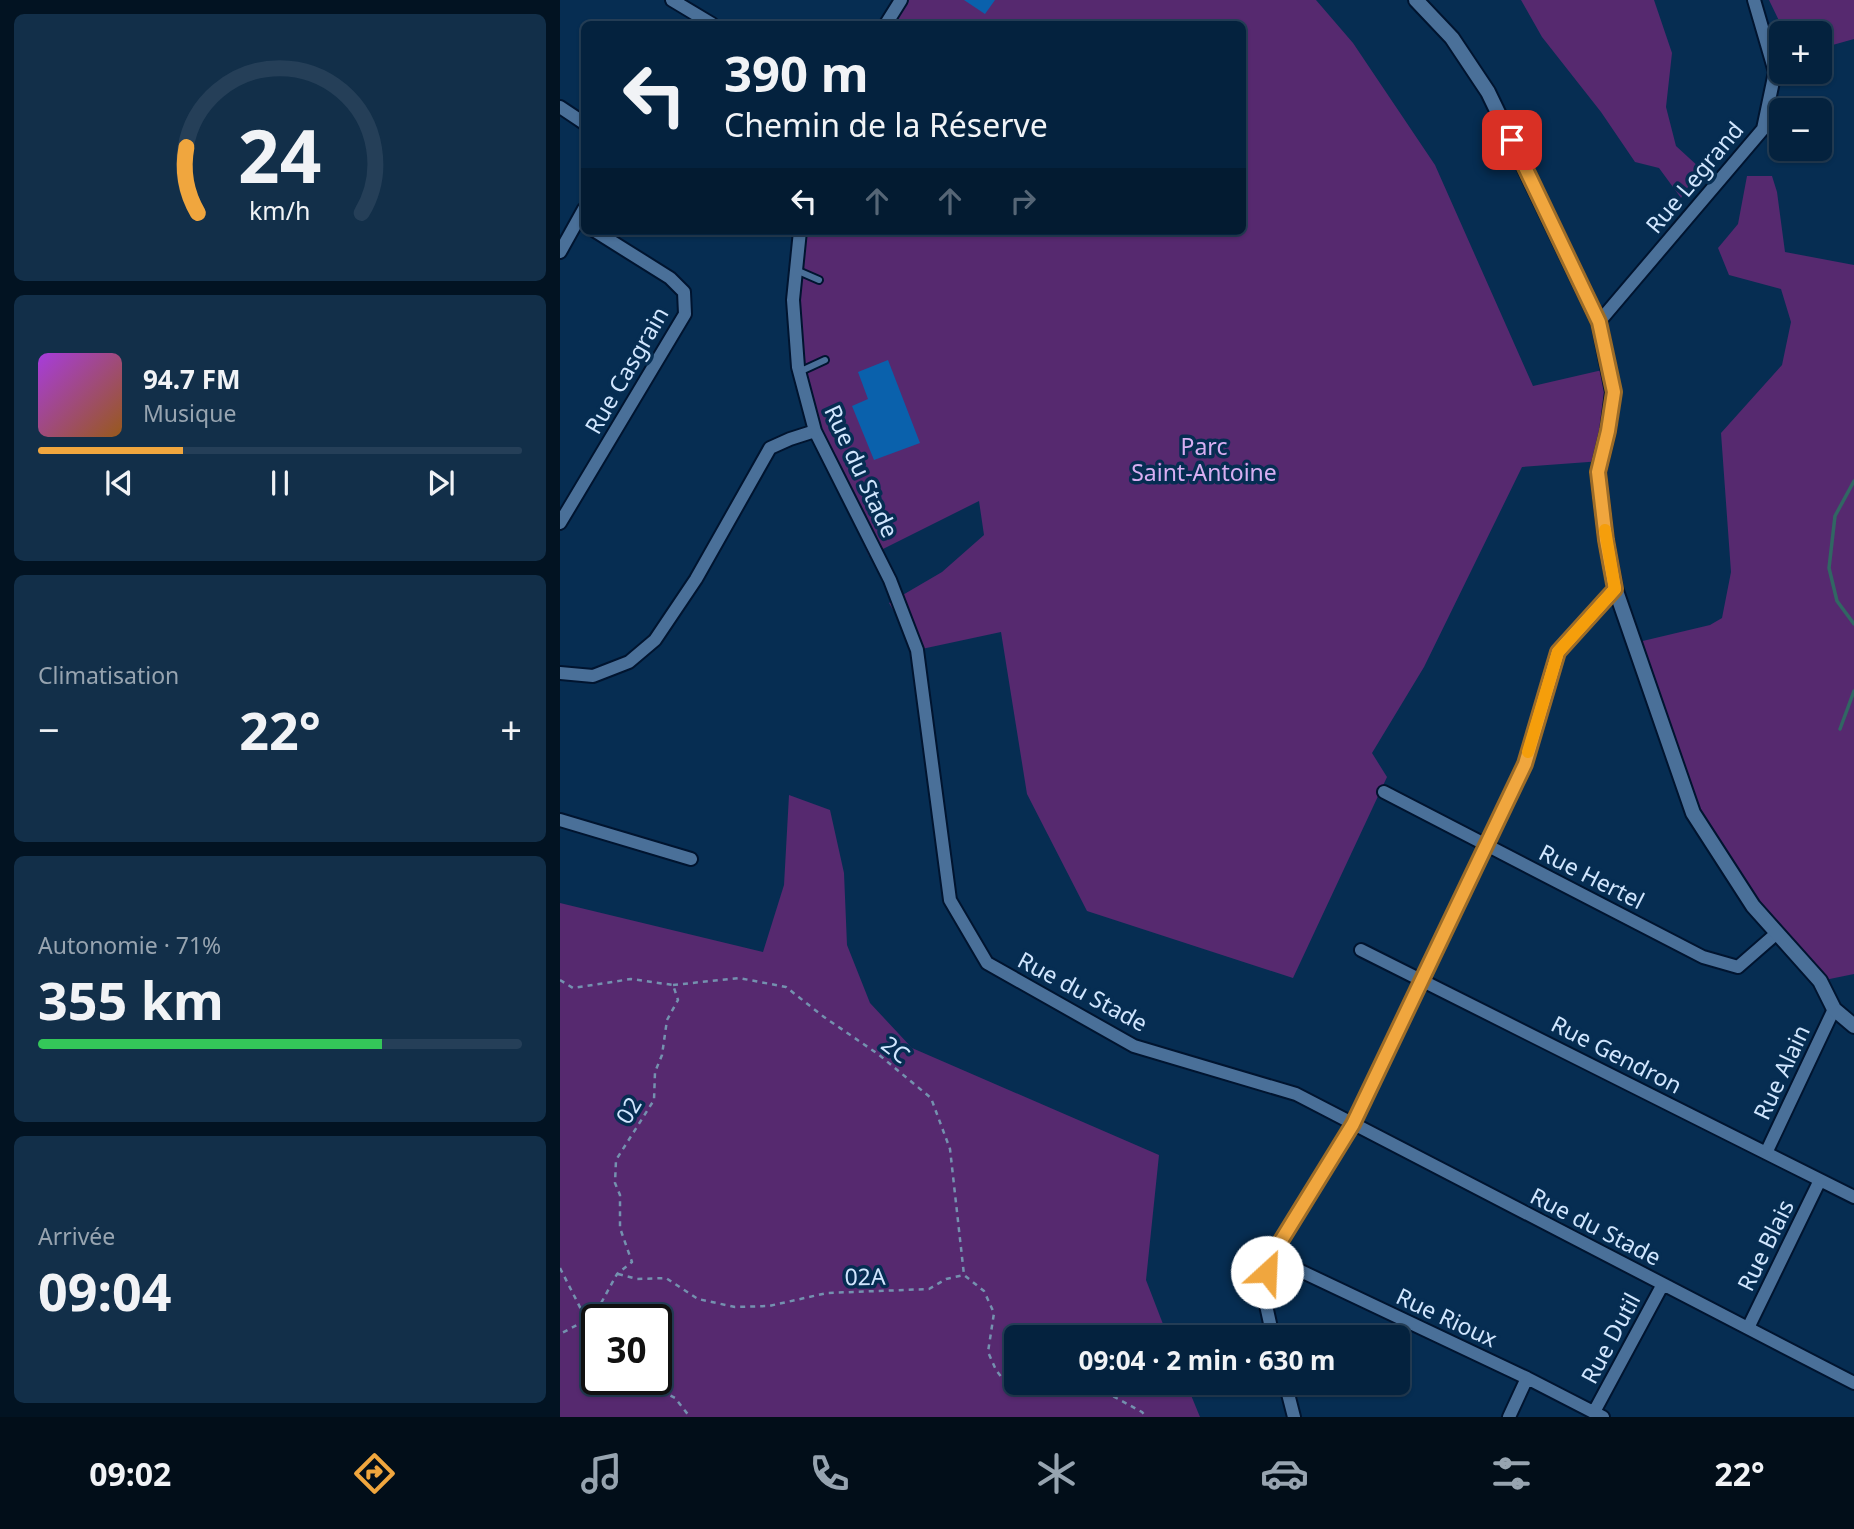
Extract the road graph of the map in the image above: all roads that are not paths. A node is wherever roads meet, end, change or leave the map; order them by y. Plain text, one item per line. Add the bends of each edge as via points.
1 (672, 0) edge
2 (901, 0) edge
3 (1416, 0) edge
4 (1754, 0) edge
5 (707, 21) edge
6 (889, 21) edge
7 (560, 107) edge
8 (581, 120) edge
9 (581, 220) edge
10 (601, 235) edge
11 (800, 235) edge
12 (560, 252) edge
13 (796, 270) junction
14 (819, 280) dead end
15 (1599, 322) junction
16 (825, 360) dead end
17 (800, 372) junction
18 (815, 432) junction
19 (560, 523) edge
20 (1615, 589) junction
21 (560, 673) edge
22 (1384, 792) dead end
23 (560, 820) edge
24 (1486, 845) junction
25 (691, 859) dead end
26 (1777, 933) junction
27 (1361, 950) dead end
28 (1422, 980) junction
29 (1834, 1009) junction
30 (1854, 1026) edge
31 (1353, 1124) junction
32 (1766, 1153) junction
33 (1820, 1180) junction
34 (1854, 1197) edge
35 (1271, 1257) junction
36 (1663, 1284) junction
37 (1270, 1325) edge
38 (1748, 1328) junction
39 (1527, 1378) junction
40 (1854, 1383) edge
41 (1288, 1395) edge
42 (1599, 1415) edge
43 (1294, 1417) edge
44 (1509, 1417) edge

1 - 5 street
2 - 6 street
3 - 15 street via 1452,38 1488,92
4 - 15 street, Rue Legrand via 1775,72 1763,129
7 - 8 street
9 - 12 street
10 - 19 street, Rue Casgrain via 670,278 684,292 685,314
11 - 13 street, Rue du Stade
13 - 14 lane
13 - 17 street, Rue du Stade via 793,300
15 - 20 street via 1614,392 1598,472
16 - 17 lane
17 - 18 street, Rue du Stade
18 - 21 street via 770,448 655,640 629,662 593,676
18 - 31 street, Rue du Stade via 890,580 917,650 950,900 987,963 1134,1046 1296,1094
20 - 24 street via 1558,652 1525,764
20 - 26 street via 1693,813 1752,906
22 - 24 street, Rue Hertel
23 - 25 street
24 - 26 street, Rue Hertel via 1703,957 1738,967
24 - 28 street
26 - 29 street via 1820,981
27 - 28 street, Rue Gendron
28 - 31 street
28 - 32 street, Rue Gendron
29 - 30 street
29 - 32 street, Rue Alain
31 - 35 street
31 - 36 street, Rue du Stade
32 - 33 street, Rue Gendron
33 - 34 street, Rue Gendron
33 - 38 street, Rue Blais
35 - 37 street via 1262,1287
35 - 39 street, Rue Rioux
36 - 38 street, Rue du Stade
36 - 42 street, Rue Dutil
38 - 40 street, Rue du Stade
39 - 42 street, Rue Rioux
39 - 44 street
41 - 43 street

